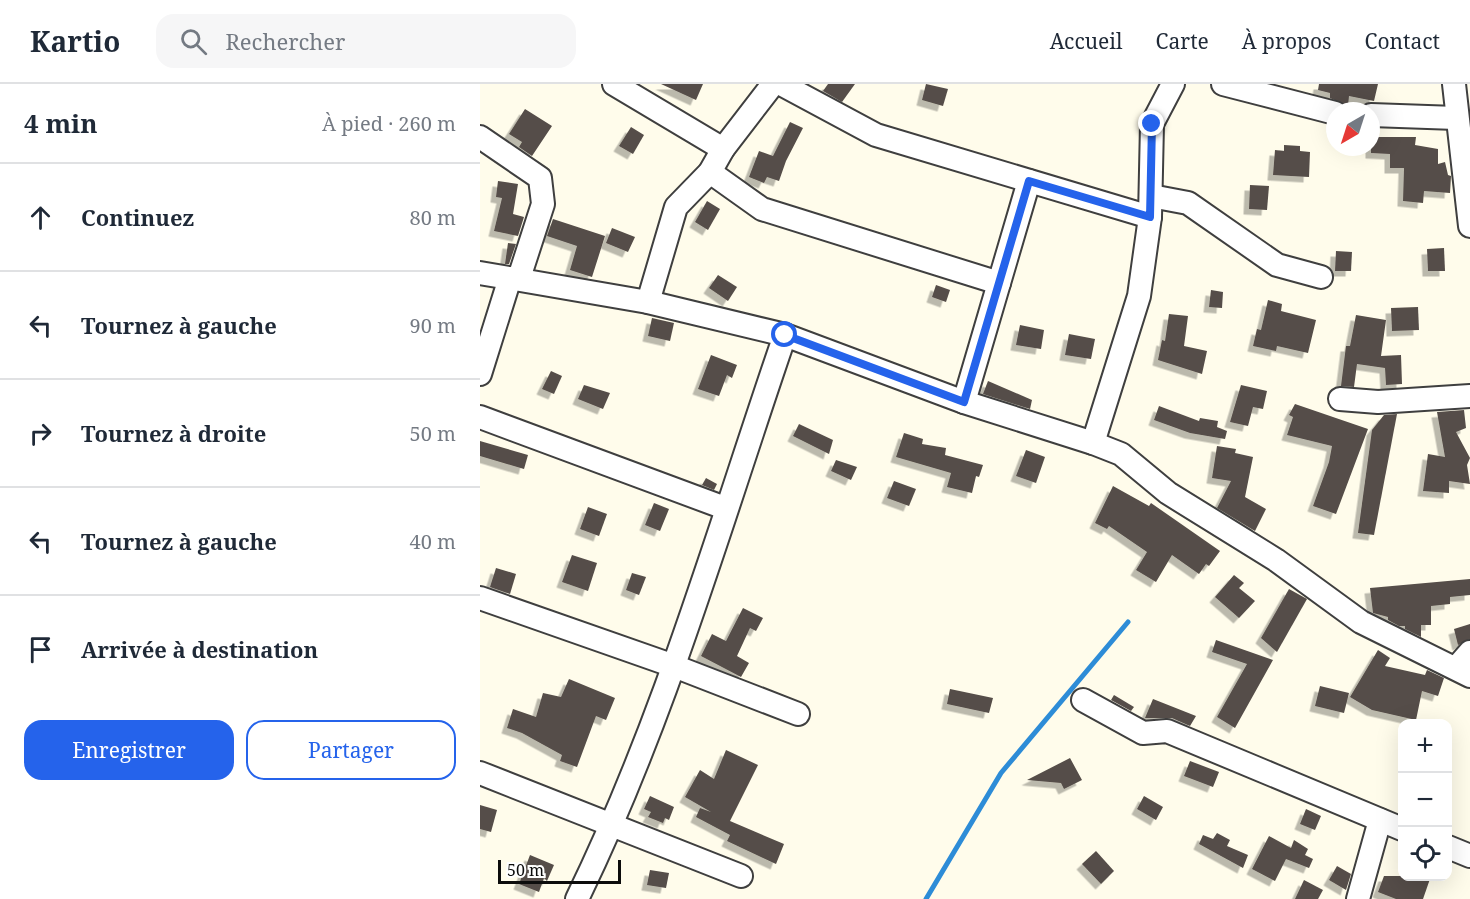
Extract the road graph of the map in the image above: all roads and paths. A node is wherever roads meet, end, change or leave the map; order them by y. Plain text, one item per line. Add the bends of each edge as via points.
1 (614, 84) edge
2 (773, 84) edge
3 (782, 84) edge
4 (1173, 84) edge
5 (1223, 84) edge
6 (1454, 84) edge
7 (1326, 111) edge
8 (1380, 115) edge
9 (1456, 118) junction
10 (480, 137) edge
11 (723, 149) junction
12 (710, 172) junction
13 (1029, 181) junction
14 (1150, 206) junction
15 (1470, 226) edge
16 (480, 273) edge
17 (1321, 277) dead end
18 (515, 278) junction
19 (999, 283) junction
20 (648, 302) junction
21 (785, 335) junction
22 (480, 374) edge
23 (1470, 396) edge
24 (1340, 399) dead end
25 (964, 402) junction
26 (480, 417) edge
27 (1093, 443) junction
28 (725, 508) junction
29 (480, 598) edge
30 (1465, 665) edge
31 (674, 666) junction
32 (1083, 700) dead end
33 (798, 714) dead end
34 (480, 772) edge
35 (1380, 820) junction
36 (613, 824) junction
37 (1398, 827) edge
38 (1452, 849) edge
39 (1470, 856) edge
40 (741, 876) dead end
41 (577, 899) edge
42 (1358, 899) edge

1 - 11 street
2 - 11 street
3 - 13 street via 876,135
4 - 14 street via 1152,124
5 - 7 street
6 - 9 street
8 - 9 street
9 - 15 street
10 - 18 street via 540,178 543,204
11 - 12 street
12 - 19 street via 762,209
12 - 20 street via 676,207
13 - 14 street
13 - 19 street
14 - 17 street via 1188,203 1276,265
14 - 27 street via 1138,296
16 - 18 street
18 - 20 street
18 - 22 street
19 - 25 street
20 - 21 street
21 - 25 street
21 - 28 street
23 - 24 street via 1378,402
25 - 27 street
26 - 28 street
27 - 30 street via 1121,454 1168,493 1276,560 1361,622
28 - 31 street
29 - 31 street
31 - 33 street
31 - 36 street
32 - 35 street via 1143,733 1167,731
34 - 36 street
35 - 37 street
35 - 42 street
36 - 40 street
36 - 41 street
38 - 39 street

